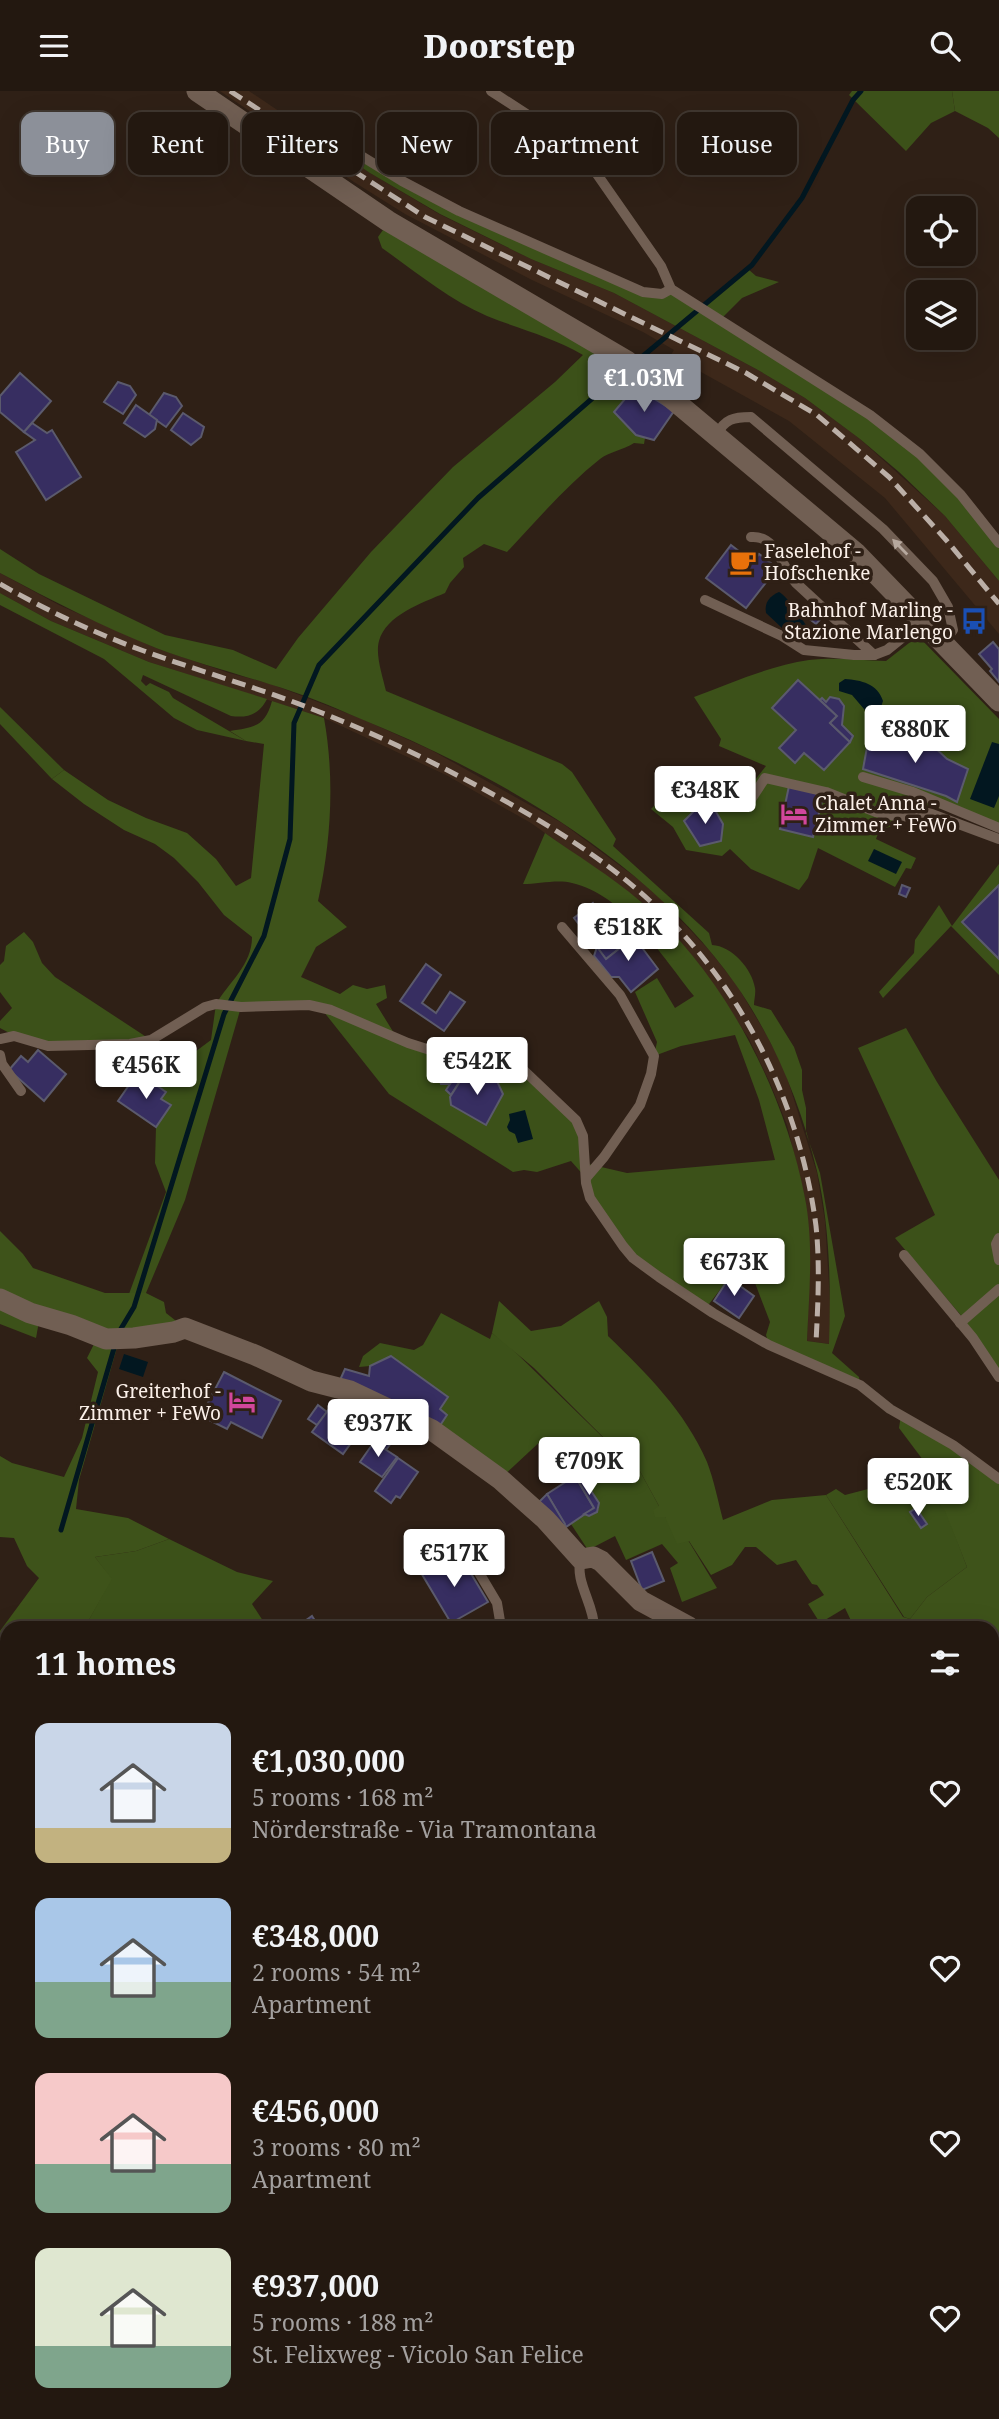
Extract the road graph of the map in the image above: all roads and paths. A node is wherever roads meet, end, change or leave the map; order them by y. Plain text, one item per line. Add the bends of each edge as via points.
1 (197, 91) edge
2 (491, 91) edge
3 (242, 121) edge
4 (363, 157) edge
5 (321, 175) edge
6 (671, 289) junction
7 (717, 435) junction
8 (751, 537) dead end
9 (999, 543) edge
10 (705, 600) dead end
11 (923, 621) junction
12 (943, 643) junction
13 (873, 655) junction
14 (999, 701) edge
15 (863, 777) dead end
16 (697, 800) dead end
17 (999, 828) edge
18 (999, 839) edge
19 (562, 927) dead end
20 (0, 1039) edge
21 (0, 1055) edge
22 (21, 1091) dead end
23 (586, 1178) junction
24 (999, 1238) edge
25 (904, 1255) dead end
26 (999, 1260) edge
27 (999, 1289) edge
28 (0, 1299) edge
29 (960, 1323) junction
30 (999, 1377) edge
31 (999, 1479) edge
32 (465, 1549) dead end
33 (581, 1559) junction
34 (500, 1621) edge
35 (593, 1621) edge
36 (678, 1621) edge

1 - 3 street
2 - 6 lane via 554,132 592,167 661,266
4 - 6 lane via 459,211 643,292 662,294
5 - 7 street via 388,221 634,366
6 - 9 lane via 870,415 920,454
7 - 11 street via 856,553
12 -> 7 lane via 953,630 944,599 933,581 883,529 751,417 734,417
8 - 13 lane via 769,542 796,583
10 - 13 lane via 804,650
11 - 12 street
11 - 13 lane via 887,650
12 - 14 street
15 - 17 lane via 914,792
16 - 18 lane via 741,807 765,778 900,817 929,813
19 - 23 lane via 620,995 654,1056 640,1105
20 - 23 lane via 13,1035 48,1047 130,1044 151,1040 216,1004 320,1007 430,1050 474,1051 514,1061 576,1120 583,1136
21 - 22 lane
23 - 31 lane via 594,1205 623,1247 644,1266 769,1345 860,1385
24 - 26 lane
25 - 29 lane
27 - 29 lane
28 - 33 street via 106,1339 185,1328 311,1381 350,1391 432,1430 490,1472 545,1519
29 - 30 lane
32 - 34 lane via 497,1603
33 - 35 lane via 578,1568
33 - 36 street via 601,1561 642,1601

